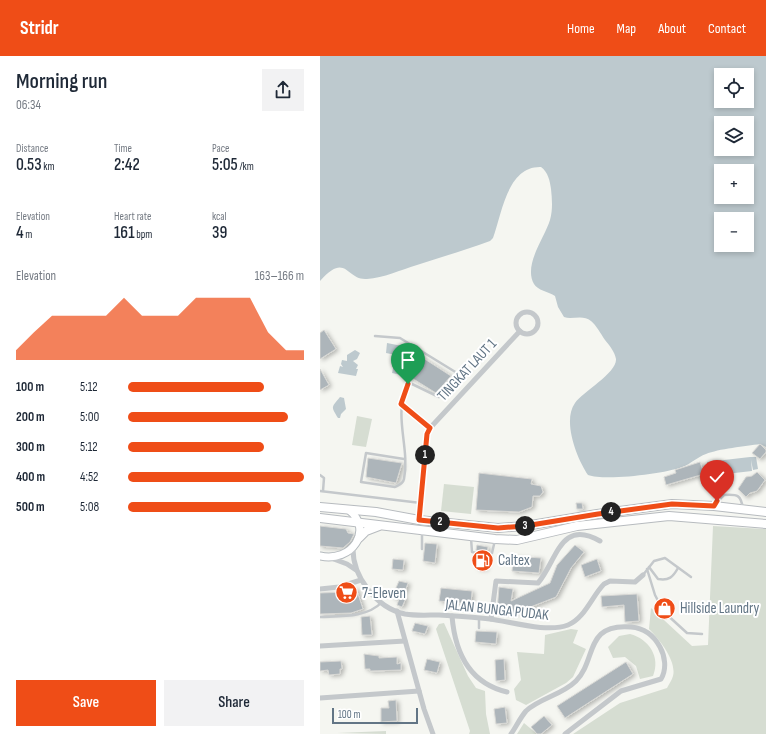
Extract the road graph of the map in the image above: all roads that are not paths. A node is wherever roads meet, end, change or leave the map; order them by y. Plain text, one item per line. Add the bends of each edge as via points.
1 (520, 331) junction
2 (375, 336) dead end
3 (401, 404) junction
4 (430, 428) junction
5 (404, 459) junction
6 (320, 476) edge
7 (321, 491) edge
8 (421, 503) junction
9 (714, 506) junction
10 (320, 507) edge
11 (743, 509) junction
12 (349, 510) junction
13 (766, 512) edge
14 (320, 518) edge
15 (419, 520) junction
16 (358, 522) junction
17 (766, 524) edge
18 (382, 525) junction
19 (422, 530) junction
20 (472, 536) junction
21 (359, 538) junction
22 (495, 539) junction
23 (600, 541) dead end
24 (353, 547) junction
25 (422, 549) dead end
26 (320, 556) edge
27 (331, 558) junction
28 (648, 568) junction
29 (678, 568) junction
30 (356, 571) junction
31 (643, 574) joint
32 (692, 577) dead end
33 (361, 580) junction
34 (320, 588) edge
35 (382, 602) junction
36 (397, 611) junction
37 (452, 616) junction
38 (320, 617) edge
39 (479, 618) junction
40 (491, 619) junction
41 (479, 628) dead end
42 (702, 634) dead end
43 (405, 641) junction
44 (320, 646) edge
45 (419, 691) junction
46 (507, 692) dead end
47 (320, 698) edge
48 (433, 734) edge
49 (511, 734) edge
50 (565, 734) edge

1 - 1 street via 517,321 520,315 531,312 536,316 538,327 526,334
1 - 4 street, TINGKAT LAUT 1
2 - 3 lane via 400,338 456,371 457,374 439,397 408,384
3 - 4 lane
3 - 5 lane
4 - 8 street via 427,434
5 - 5 lane via 366,454 361,482 395,487 400,485 404,480
6 - 7 lane via 324,478
7 - 8 lane
8 - 15 street
9 - 11 main road
9 - 11 lane via 724,495 738,496 741,498
9 - 15 main road via 672,504 498,528
10 - 12 main road
11 - 13 main road
12 - 15 main road
12 - 16 street
14 - 16 main road
16 - 18 main road
16 - 21 street
17 - 22 main road via 669,516 577,526 517,540
18 - 19 main road
18 - 21 main road via 372,528
19 - 20 main road
19 - 25 lane
20 - 22 main road
20 - 22 lane via 472,552 488,556 492,553
21 - 24 street
23 - 40 street via 587,534 566,540 538,583 496,581
24 - 27 street via 342,556
24 - 30 street
26 - 27 street
27 - 30 street via 347,564
28 - 29 lane via 654,561 665,558
28 - 29 lane via 658,579 668,580
28 - 31 lane
28 - 42 lane via 655,595 664,612 687,633
29 - 32 lane
30 - 33 street, JALAN BUNGA PUDAK
31 - 40 street, JALAN BUNGA PUDAK via 635,582 610,581 604,584 579,617 569,625 556,628
33 - 34 street via 339,587
33 - 35 street, JALAN BUNGA PUDAK
35 - 36 street, JALAN BUNGA PUDAK
35 - 38 lane via 376,608 356,615
36 - 37 street, JALAN BUNGA PUDAK via 413,615
36 - 43 street
37 - 39 street, JALAN BUNGA PUDAK
37 - 46 street via 458,646 472,674 488,686
39 - 40 street, JALAN BUNGA PUDAK
39 - 41 lane
43 - 44 street
43 - 45 street
45 - 47 street
45 - 48 street
49 - 50 street via 530,708 576,681 594,641 604,633 626,627 650,634 661,648 664,660 664,674 661,678 620,691

